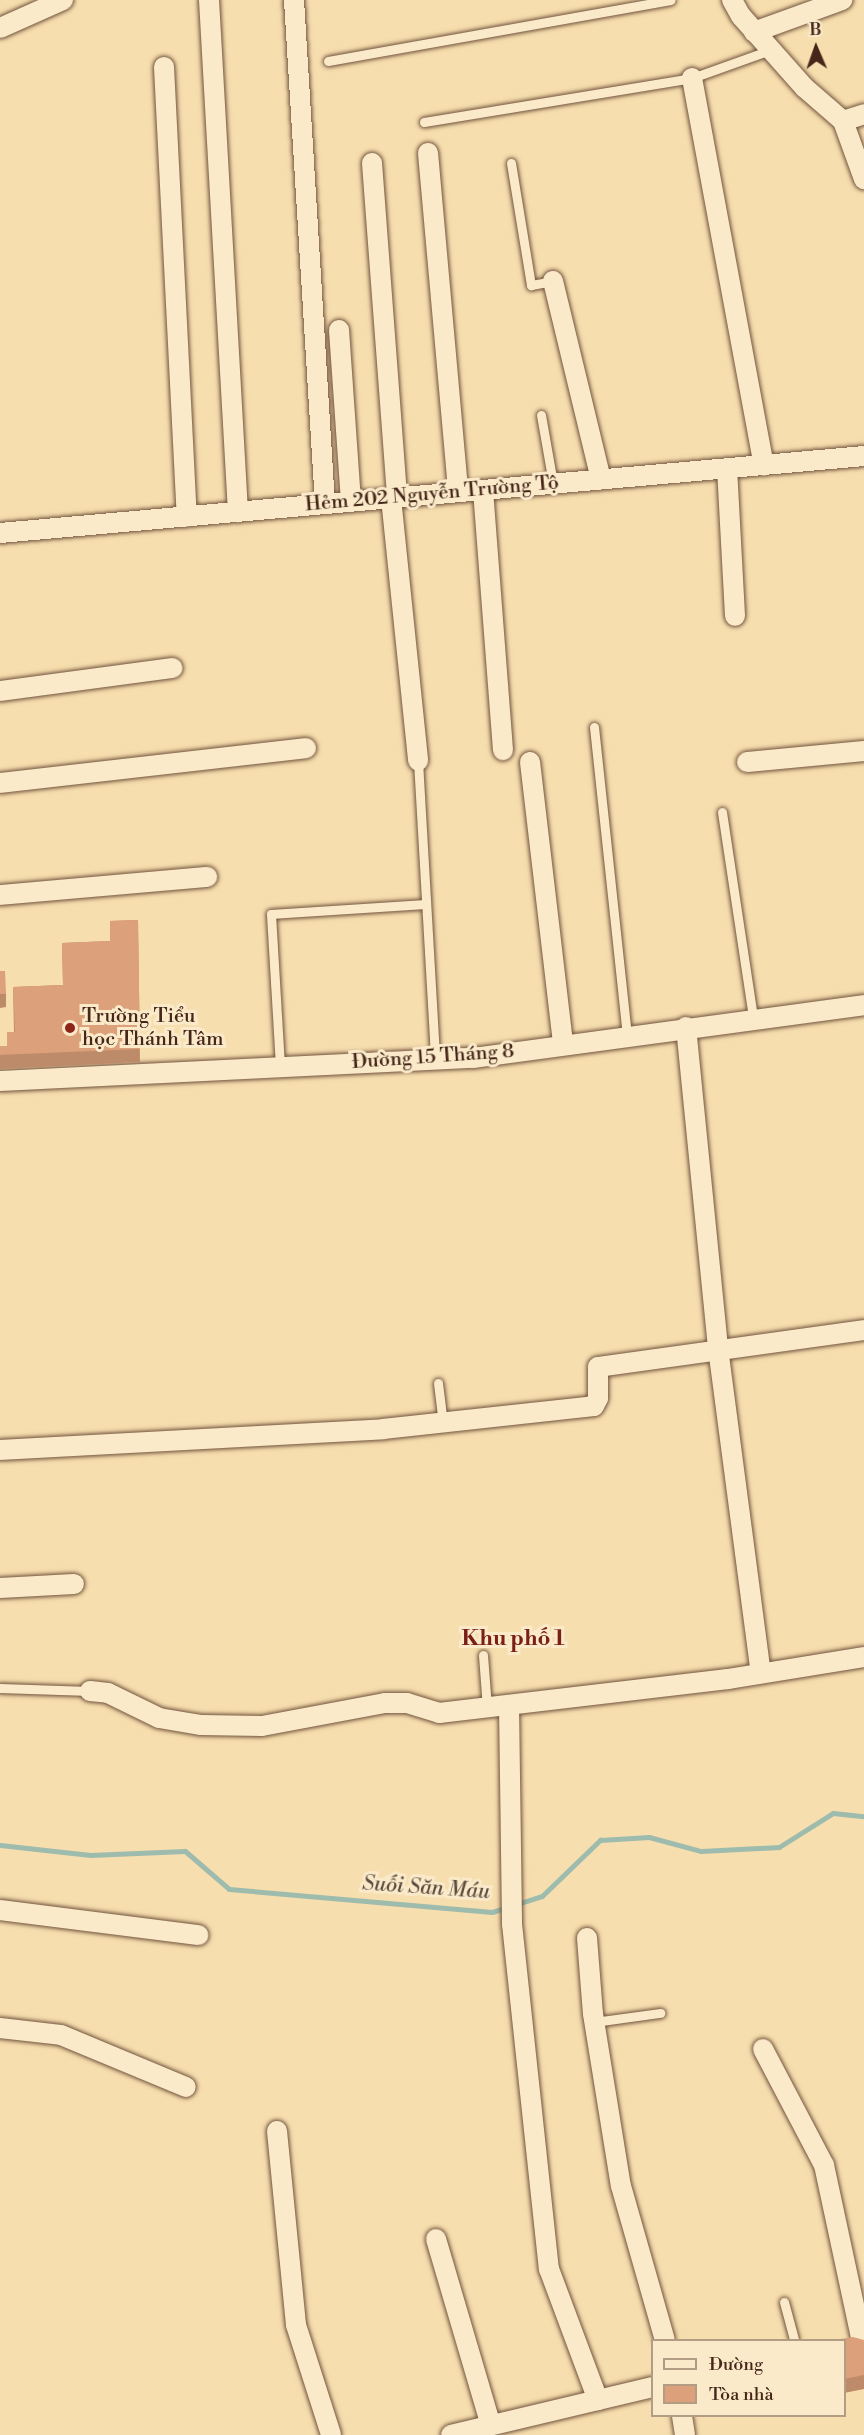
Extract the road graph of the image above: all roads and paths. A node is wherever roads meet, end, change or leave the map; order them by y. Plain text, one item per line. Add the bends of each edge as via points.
1 (63, 0) edge
2 (209, 0) edge
3 (294, 0) edge
4 (671, 0) edge
5 (732, 0) edge
6 (842, 0) edge
7 (0, 28) edge
8 (754, 32) junction
9 (770, 50) junction
10 (328, 62) dead end
11 (164, 67) dead end
12 (692, 78) junction
13 (864, 114) edge
14 (843, 121) junction
15 (424, 122) dead end
16 (428, 153) dead end
17 (372, 163) dead end
18 (511, 163) dead end
19 (864, 179) edge
20 (554, 281) joint
21 (339, 330) dead end
22 (541, 415) dead end
23 (864, 456) edge
24 (764, 465) junction
25 (727, 468) junction
26 (602, 479) junction
27 (553, 483) junction
28 (483, 490) junction
29 (458, 492) junction
30 (394, 498) junction
31 (351, 502) junction
32 (325, 504) junction
33 (238, 512) junction
34 (187, 516) junction
35 (0, 533) edge
36 (735, 616) dead end
37 (172, 668) dead end
38 (0, 691) edge
39 (594, 727) dead end
40 (306, 748) dead end
41 (503, 750) dead end
42 (864, 751) edge
43 (418, 761) joint
44 (530, 762) dead end
45 (747, 762) dead end
46 (0, 783) edge
47 (722, 812) dead end
48 (207, 877) dead end
49 (0, 895) edge
50 (425, 904) junction
51 (864, 1005) edge
52 (753, 1018) junction
53 (686, 1027) junction
54 (627, 1035) junction
55 (563, 1044) junction
56 (435, 1060) junction
57 (280, 1066) junction
58 (0, 1081) edge
59 (864, 1330) edge
60 (718, 1348) junction
61 (438, 1383) dead end
62 (443, 1422) junction
63 (0, 1450) edge
64 (74, 1584) dead end
65 (0, 1588) edge
66 (483, 1655) dead end
67 (864, 1657) edge
68 (761, 1673) junction
69 (0, 1688) edge
70 (90, 1691) joint
71 (509, 1705) junction
72 (487, 1708) junction
73 (0, 1910) edge
74 (198, 1935) dead end
75 (588, 1938) dead end
76 (660, 2013) dead end
77 (594, 2022) junction
78 (0, 2028) edge
79 (763, 2049) dead end
80 (186, 2087) dead end
81 (277, 2131) dead end
82 (436, 2239) dead end
83 (784, 2302) dead end
84 (665, 2339) edge
85 (794, 2339) edge
86 (857, 2343) edge
87 (651, 2387) edge
88 (598, 2400) junction
89 (682, 2417) edge
90 (490, 2423) junction
91 (331, 2435) edge
92 (451, 2435) edge
93 (685, 2435) edge

1 - 7 street
2 - 33 street
3 - 32 street
4 - 10 lane
5 - 8 street
6 - 8 street
8 - 9 street
9 - 12 lane
9 - 14 street
11 - 34 street
12 - 15 lane
12 - 24 street
13 - 14 street
14 - 19 street
16 - 29 street
17 - 30 street
18 - 20 lane via 531,285
20 - 26 street
21 - 31 street
22 - 27 lane
23 - 24 street, Hẻm 202 Nguyễn Trường Tộ
24 - 25 street, Hẻm 202 Nguyễn Trường Tộ
25 - 26 street, Hẻm 202 Nguyễn Trường Tộ
25 - 36 street
26 - 27 street, Hẻm 202 Nguyễn Trường Tộ
27 - 28 street, Hẻm 202 Nguyễn Trường Tộ
28 - 29 street, Hẻm 202 Nguyễn Trường Tộ
28 - 41 street
29 - 30 street, Hẻm 202 Nguyễn Trường Tộ
30 - 31 street, Hẻm 202 Nguyễn Trường Tộ
30 - 43 street
31 - 32 street, Hẻm 202 Nguyễn Trường Tộ
32 - 33 street, Hẻm 202 Nguyễn Trường Tộ
33 - 34 street, Hẻm 202 Nguyễn Trường Tộ
34 - 35 street, Hẻm 202 Nguyễn Trường Tộ
37 - 38 street
39 - 54 lane
40 - 46 street
42 - 45 street
43 - 50 lane
44 - 55 street
47 - 52 lane
48 - 49 street
50 - 56 lane
50 - 57 lane via 271,914
51 - 52 street, Đường 15 Tháng 8
52 - 53 street, Đường 15 Tháng 8
53 - 54 street, Đường 15 Tháng 8
53 - 60 street
54 - 55 street, Đường 15 Tháng 8
55 - 56 street, Đường 15 Tháng 8
56 - 57 street, Đường 15 Tháng 8
57 - 58 street, Đường 15 Tháng 8
59 - 60 street
60 - 62 street via 598,1367 598,1398 594,1406
60 - 68 street
61 - 62 lane
62 - 63 street
64 - 65 street
66 - 72 lane
67 - 68 street
68 - 71 street
69 - 70 lane
70 - 72 street via 108,1693 159,1718 230,1727 304,1721 385,1703 407,1703 439,1713
71 - 72 street
71 - 88 street via 512,1924 549,2269
73 - 74 street
75 - 77 street
76 - 77 lane
77 - 84 street via 621,2186
78 - 80 street via 61,2035
79 - 86 street via 824,2165
81 - 91 street via 296,2325
82 - 90 street
83 - 85 lane
87 - 88 street
88 - 90 street
89 - 93 street
90 - 92 street

